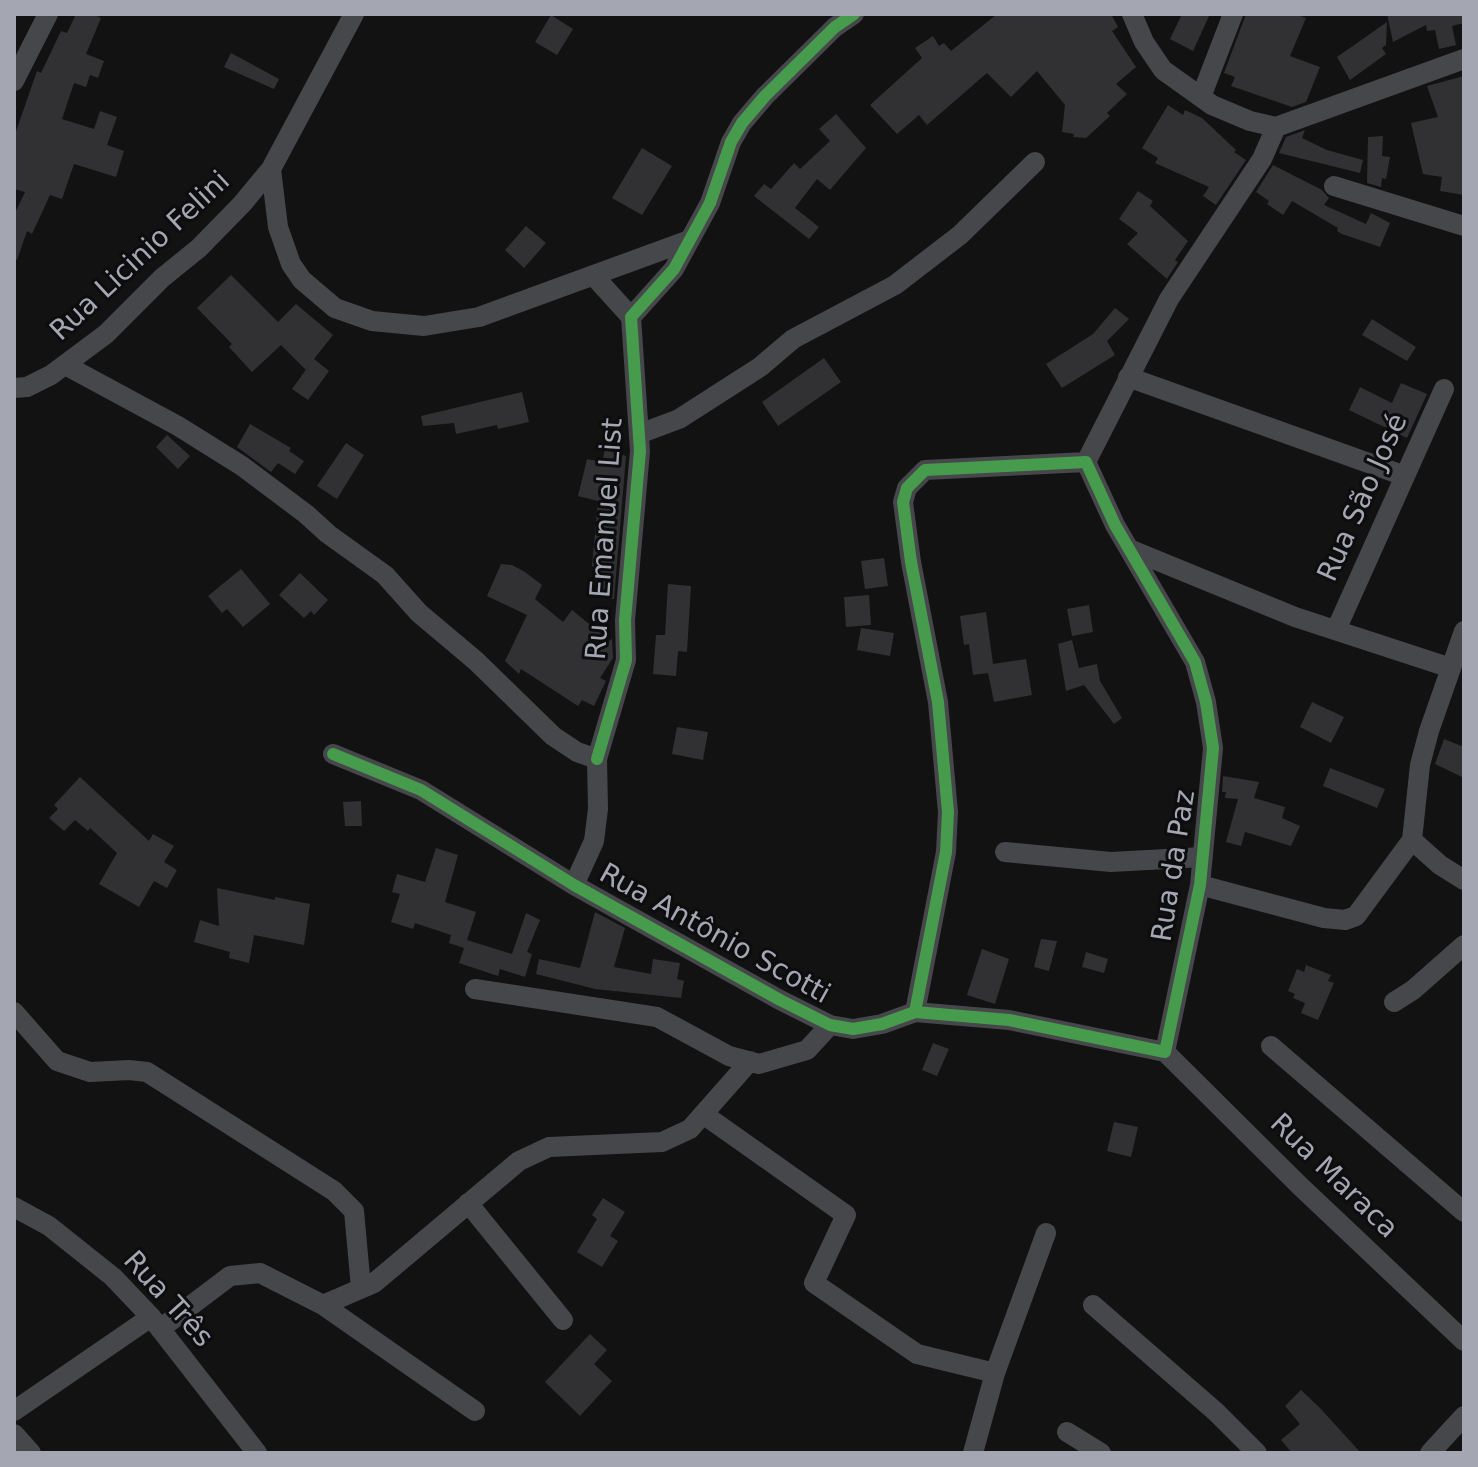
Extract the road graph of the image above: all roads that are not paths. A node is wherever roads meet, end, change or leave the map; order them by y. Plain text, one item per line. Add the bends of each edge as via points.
1 (48, 14) edge
2 (354, 14) edge
3 (854, 14) edge
4 (1132, 14) edge
5 (1233, 14) edge
6 (1464, 59) edge
7 (14, 81) edge
8 (1201, 97) junction
9 (1276, 127) junction
10 (1035, 162) dead end
11 (271, 169) junction
12 (1334, 186) dead end
13 (1464, 226) edge
14 (687, 241) junction
15 (593, 275) junction
16 (631, 317) junction
17 (67, 366) junction
18 (1128, 377) junction
19 (14, 388) edge
20 (1444, 389) dead end
21 (639, 434) junction
22 (1086, 462) junction
23 (1405, 476) junction
24 (1129, 549) junction
25 (1336, 630) junction
26 (1464, 631) edge
27 (1451, 668) junction
28 (333, 754) dead end
29 (597, 759) junction
30 (1412, 840) junction
31 (1005, 852) dead end
32 (1203, 857) junction
33 (1464, 880) edge
34 (574, 885) junction
35 (1200, 885) junction
36 (1464, 945) edge
37 (475, 989) dead end
38 (1394, 1002) dead end
39 (14, 1012) edge
40 (915, 1012) junction
41 (830, 1025) junction
42 (1271, 1046) dead end
43 (1165, 1052) junction
44 (750, 1061) junction
45 (703, 1114) junction
46 (468, 1203) junction
47 (14, 1207) edge
48 (1464, 1212) edge
49 (1046, 1233) dead end
50 (361, 1288) junction
51 (323, 1305) junction
52 (1093, 1305) dead end
53 (563, 1320) dead end
54 (155, 1323) junction
55 (1464, 1341) edge
56 (995, 1373) junction
57 (14, 1411) edge
58 (475, 1411) dead end
59 (1464, 1416) edge
60 (1067, 1432) dead end
61 (14, 1434) edge
62 (31, 1453) edge
63 (257, 1453) edge
64 (973, 1453) edge
65 (1101, 1453) edge
66 (1257, 1453) edge
67 (1430, 1453) edge

1 - 7 street
2 - 11 street, Rua Licinio Felini
3 - 14 street via 742,123 713,196
4 - 8 street via 1163,70
5 - 8 street
6 - 9 street
8 - 9 street via 1250,121
9 - 18 street via 1262,159 1169,299
10 - 21 street via 960,235 895,285 793,339 679,419
11 - 15 street via 278,227 291,264 314,292 350,315 397,325 450,322 479,317
11 - 17 street, Rua Licinio Felini via 199,248
12 - 13 street
14 - 15 street
14 - 16 street via 674,269
15 - 16 street
16 - 21 street, Rua Emanuel List
17 - 19 street, Rua Licinio Felini via 27,387
17 - 29 street via 242,466 385,575 553,736
18 - 22 street
18 - 23 street
20 - 23 street, Rua São José
21 - 29 street, Rua Emanuel List via 626,660
22 - 24 street, Rua da Paz
22 - 40 street via 925,470 907,488 903,502 938,702 948,812 946,852
23 - 25 street, Rua São José
24 - 25 street
24 - 32 street, Rua da Paz via 1195,662 1206,702 1213,748
25 - 27 street
26 - 27 street
27 - 30 street via 1420,765
28 - 34 street, Rua Antônio Scotti via 421,790
29 - 34 street, Rua Antônio Scotti via 594,841
30 - 33 street
30 - 35 street, Rua da Paz via 1356,916 1345,920
31 - 32 street via 1111,862
32 - 35 street, Rua da Paz
34 - 41 street, Rua Antônio Scotti
35 - 43 street, Rua da Paz
36 - 38 street
37 - 44 street via 657,1017 729,1056
39 - 50 street via 57,1061 90,1072 147,1072 334,1191 354,1211
40 - 41 street, Rua Antônio Scotti via 853,1029
40 - 43 street via 1009,1020
41 - 44 street via 807,1050 759,1064
42 - 48 street
43 - 55 street, Rua Maraca
44 - 45 street
45 - 46 street via 690,1129 662,1142 549,1147 519,1161
45 - 56 street via 846,1215 814,1283 917,1354
46 - 50 street via 374,1283
46 - 53 street
47 - 54 street, Rua Três via 49,1226 113,1277
49 - 56 street
50 - 51 street
51 - 54 street via 260,1273 230,1276
51 - 58 street
52 - 66 street
54 - 57 street
54 - 63 street, Rua Três
56 - 64 street
59 - 67 street
60 - 65 street
61 - 62 street

